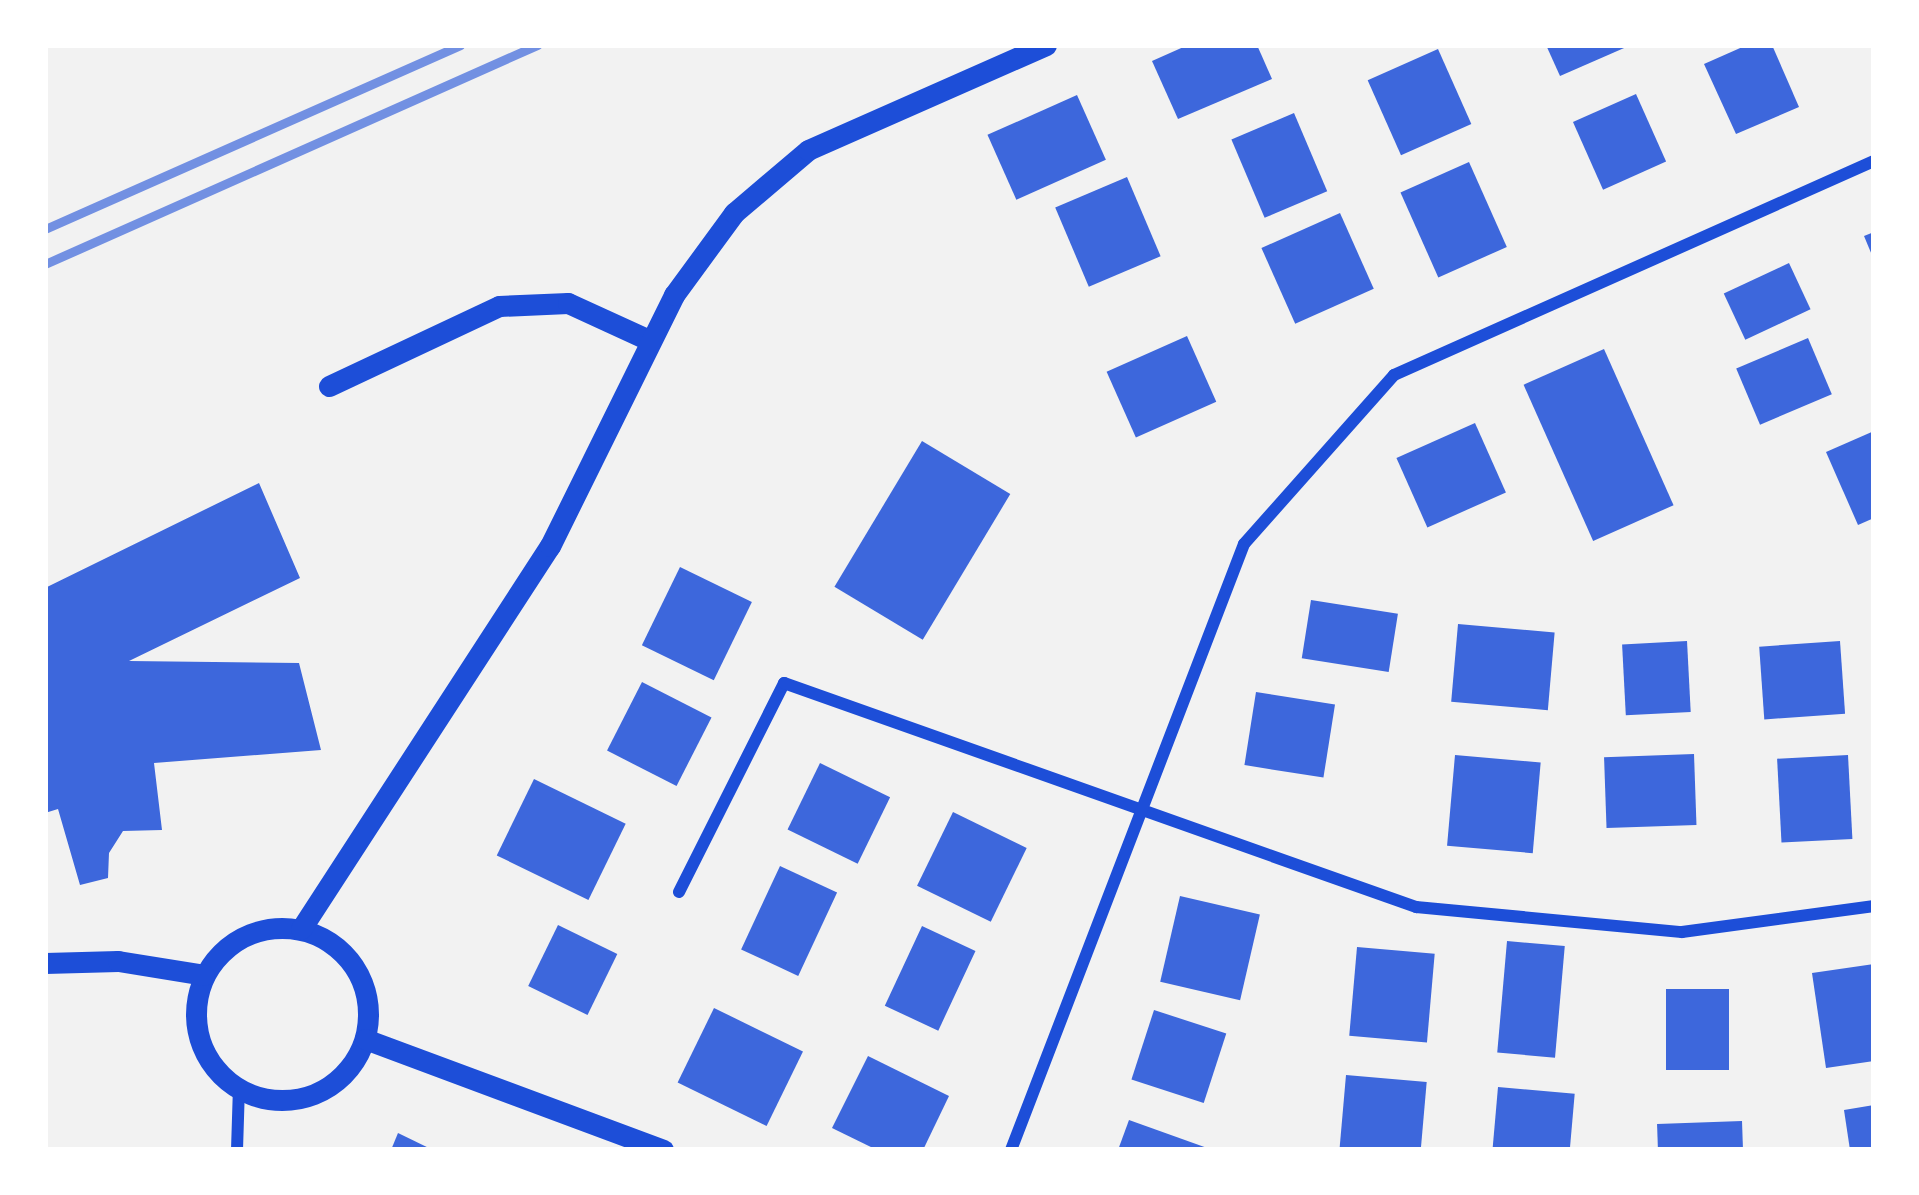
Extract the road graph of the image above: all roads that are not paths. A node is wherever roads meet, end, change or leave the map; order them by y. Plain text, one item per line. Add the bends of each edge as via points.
1 (1046, 45) edge
2 (1874, 161) edge
3 (651, 341) junction
4 (329, 386) dead end
5 (1143, 817) junction
6 (679, 892) dead end
7 (1874, 906) edge
8 (301, 929) junction
9 (45, 963) edge
10 (204, 975) junction
11 (365, 1040) junction
12 (239, 1088) junction
13 (237, 1150) edge
14 (663, 1150) edge
15 (1011, 1150) edge

1 - 3 street via 808,150 734,213
2 - 5 street via 1394,375 1244,544
3 - 4 street via 568,303 499,306
3 - 8 street via 550,546
5 - 6 street via 784,683
5 - 7 street via 1416,907 1682,932
5 - 15 street
8 - 10 street via 244,935
8 - 11 street via 350,959 369,1012
9 - 10 street via 118,961
10 - 12 street via 196,1032 207,1059
11 - 12 street via 353,1065 308,1097 279,1101
11 - 14 street
12 - 13 street

